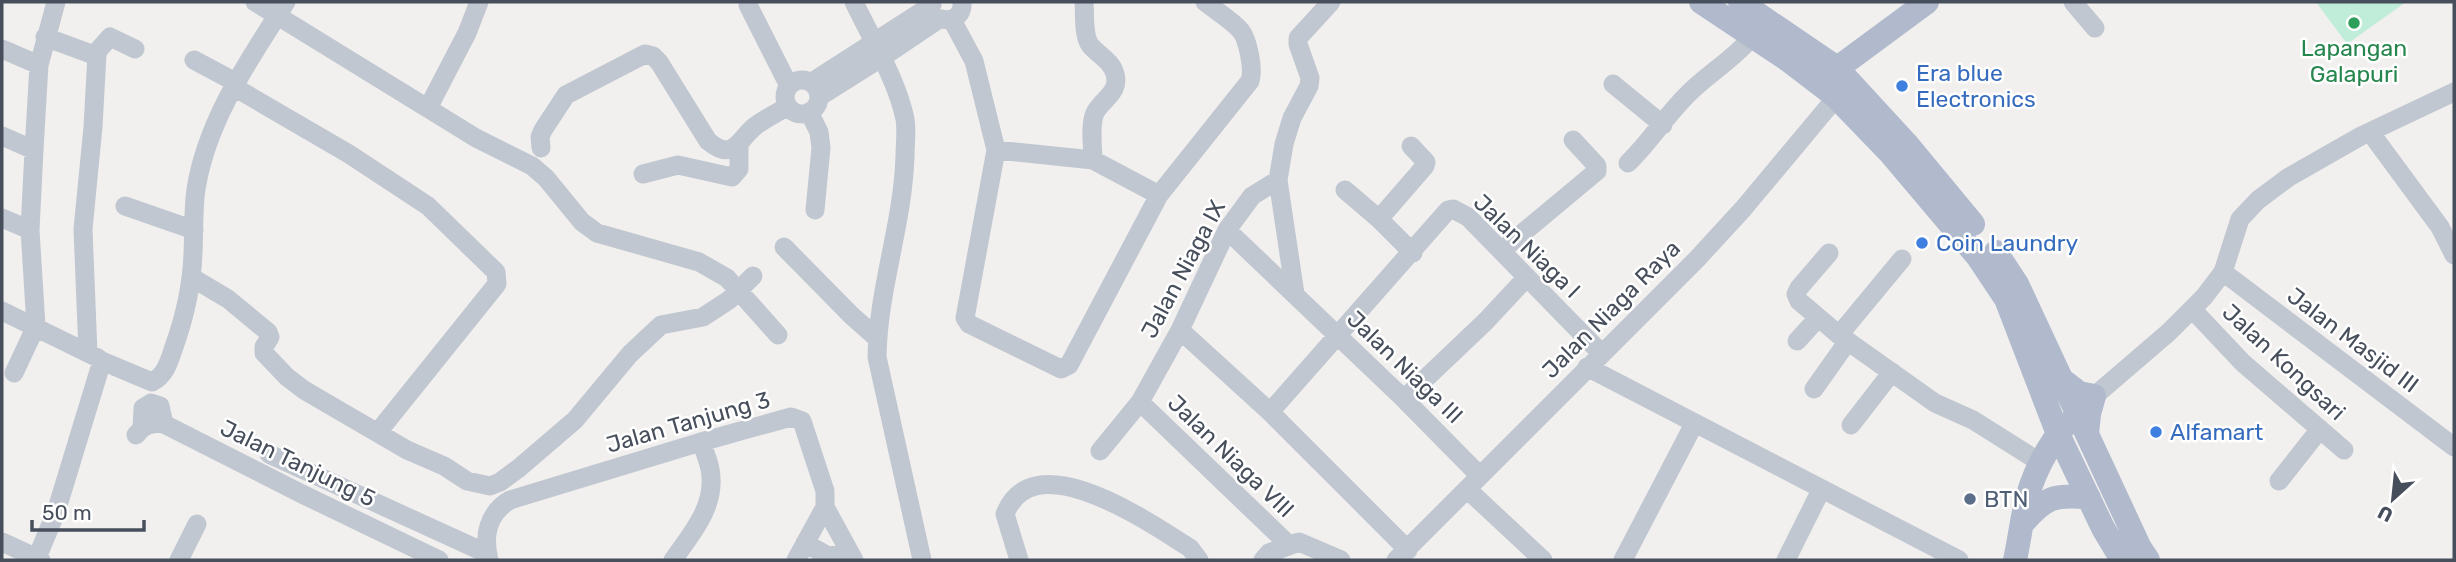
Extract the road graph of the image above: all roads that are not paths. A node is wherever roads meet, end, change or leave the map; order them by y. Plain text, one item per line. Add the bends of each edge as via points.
1 (56, 2) edge
2 (255, 2) edge
3 (479, 2) edge
4 (854, 2) edge
5 (962, 2) edge
6 (1084, 2) edge
7 (1205, 2) edge
8 (1331, 2) edge
9 (1701, 2) edge
10 (1740, 2) edge
11 (1927, 2) edge
12 (2073, 2) edge
13 (748, 5) dead end
14 (281, 9) edge
15 (939, 11) edge
16 (2095, 28) dead end
17 (45, 37) junction
18 (1752, 37) junction
19 (2, 49) edge
20 (135, 49) dead end
21 (878, 51) junction
22 (97, 54) junction
23 (194, 60) dead end
24 (39, 65) junction
25 (1835, 82) junction
26 (1613, 84) dead end
27 (235, 85) junction
28 (789, 86) junction
29 (2454, 92) edge
30 (813, 97) junction
31 (788, 106) junction
32 (428, 108) junction
33 (1663, 125) junction
34 (2370, 132) junction
35 (2, 136) edge
36 (1573, 140) dead end
37 (738, 146) junction
38 (1411, 146) dead end
39 (541, 148) dead end
40 (34, 150) junction
41 (996, 150) junction
42 (1093, 160) junction
43 (1628, 163) dead end
44 (643, 174) dead end
45 (1278, 180) junction
46 (1345, 190) dead end
47 (1159, 195) junction
48 (125, 206) dead end
49 (816, 210) dead end
50 (2, 218) edge
51 (1379, 219) junction
52 (30, 230) junction
53 (194, 230) junction
54 (1227, 230) junction
55 (784, 247) dead end
56 (1501, 251) junction
57 (1413, 253) junction
58 (1829, 253) dead end
59 (2454, 255) edge
60 (1902, 259) dead end
61 (2223, 272) junction
62 (191, 276) junction
63 (753, 276) dead end
64 (1527, 277) junction
65 (739, 291) junction
66 (1295, 294) junction
67 (2192, 309) junction
68 (2, 311) edge
69 (1818, 318) junction
70 (36, 326) junction
71 (1180, 330) junction
72 (778, 335) dead end
73 (1338, 337) junction
74 (877, 338) junction
75 (1843, 338) junction
76 (1797, 341) dead end
77 (1601, 353) junction
78 (95, 357) junction
79 (1587, 367) junction
80 (1892, 372) junction
81 (14, 373) dead end
82 (2050, 382) junction
83 (1814, 389) dead end
84 (1404, 399) junction
85 (1140, 402) junction
86 (1270, 412) junction
87 (2085, 414) junction
88 (1694, 424) junction
89 (1851, 425) dead end
90 (2320, 429) junction
91 (139, 431) dead end
92 (378, 432) junction
93 (2058, 434) junction
94 (701, 442) junction
95 (2454, 447) edge
96 (1100, 450) dead end
97 (2344, 450) dead end
98 (269, 454) dead end
99 (2042, 461) junction
100 (308, 472) junction
101 (2278, 481) dead end
102 (1473, 482) junction
103 (1821, 490) junction
104 (298, 492) junction
105 (2089, 498) junction
106 (825, 507) junction
107 (197, 524) dead end
108 (2022, 524) junction
109 (2, 542) edge
110 (1289, 545) junction
111 (801, 552) edge
112 (1402, 555) edge
113 (488, 557) edge
114 (852, 557) edge
115 (38, 560) edge
116 (180, 560) edge
117 (439, 560) edge
118 (673, 560) edge
119 (922, 560) edge
120 (1018, 560) edge
121 (1199, 560) edge
122 (1263, 560) edge
123 (1341, 560) edge
124 (1543, 560) edge
125 (1623, 560) edge
126 (1786, 560) edge
127 (1959, 560) edge
128 (2015, 560) edge
129 (2122, 560) edge
130 (2148, 560) edge

1 - 17 street
2 - 14 street
3 - 32 street
4 - 21 street
5 - 15 street via 960,14
6 - 42 street via 1088,40 1115,75 1115,88 1093,120
7 - 47 street via 1242,32 1252,75
8 - 45 street via 1298,38 1309,86 1292,118
9 - 18 main road
10 - 25 main road
11 - 25 main road
12 - 16 street
13 - 28 street
14 - 27 street
14 - 32 street
15 - 21 street
15 - 41 street via 974,61
17 - 22 street
17 - 24 street
18 - 25 main road
18 - 33 street via 1688,94
19 - 24 street
20 - 22 street via 110,37
21 - 30 street
21 - 74 street via 906,129 904,184
22 - 78 street via 83,229
23 - 27 street
24 - 40 street
25 - 77 street, Jalan Niaga Raya via 1743,209
25 - 82 main road via 1993,276
26 - 33 street
27 - 53 street via 206,148 196,190
27 - 92 street via 428,206 496,272 497,284
28 - 30 street via 804,79
28 - 31 street
29 - 34 street
30 - 31 street via 797,113
30 - 49 street via 821,148
31 - 37 street via 753,127
32 - 65 street via 532,166 597,233 699,262
33 - 43 street
34 - 59 street via 2440,227
34 - 61 street via 2289,177 2248,209 2240,219
35 - 40 street
36 - 56 street via 1597,171
37 - 39 street via 717,148 708,141 659,62 649,54 566,95 543,130
37 - 44 street via 739,169 732,177 678,165
38 - 51 street via 1423,157 1425,166
40 - 52 street
41 - 42 street
41 - 47 street via 965,318 1061,369 1069,365
42 - 47 street
45 - 54 street, Jalan Niaga IX via 1252,197
45 - 66 street
46 - 51 street
48 - 53 street
50 - 52 street
51 - 57 street
52 - 70 street
53 - 62 street
54 - 66 street, Jalan Niaga III
54 - 71 street, Jalan Niaga IX
55 - 74 street
56 - 57 street, Jalan Niaga I via 1468,217 1453,209
56 - 64 street, Jalan Niaga I
57 - 73 street, Jalan Niaga I
58 - 69 street via 1796,293
60 - 75 street
61 - 67 street
61 - 95 street, Jalan Masjid III
62 - 78 street via 186,312 161,377 152,382
62 - 92 street via 268,332 264,353 288,377
63 - 65 street
64 - 77 street, Jalan Niaga I
64 - 84 street
65 - 72 street
65 - 92 street via 704,317 660,324 575,420 519,468 490,486 467,481
66 - 73 street, Jalan Niaga III
67 - 87 street
67 - 90 street, Jalan Kongsari via 2242,363
68 - 70 street
69 - 75 street
69 - 76 street
70 - 78 street
70 - 81 street
71 - 85 street, Jalan Niaga IX
71 - 86 street
73 - 84 street, Jalan Niaga III
73 - 86 street, Jalan Niaga I
74 - 119 street via 883,391
75 - 80 street
75 - 83 street
77 - 79 street, Jalan Niaga Raya
78 - 115 street via 56,512
79 - 88 street
79 - 102 street, Jalan Niaga Raya
80 - 89 street
80 - 99 street via 1935,403
82 - 87 main road
82 - 93 main road
82 - 99 main road
84 - 102 street, Jalan Niaga III
85 - 96 street, Jalan Niaga IX
85 - 110 street, Jalan Niaga VIII
86 - 112 street
87 - 93 main road
87 - 130 main road
88 - 103 street
88 - 125 street
90 - 97 street, Jalan Kongsari
90 - 101 street
91 - 104 street, Jalan Tanjung 5 via 164,424
93 - 99 main road
93 - 105 main road
94 - 106 street, Jalan Tanjung 3 via 791,417 802,421 825,491
94 - 113 street, Jalan Tanjung 3 via 510,500 492,515 486,536
94 - 118 street via 711,470 710,493 705,513
98 - 100 street, Jalan Tanjung 5
99 - 108 main road
100 - 104 street
100 - 113 street, Jalan Tanjung 5
102 - 112 street, Jalan Niaga Raya
102 - 124 street, Jalan Niaga III
103 - 126 street
103 - 127 street
104 - 117 street, Jalan Tanjung 5
105 - 108 main road via 2057,496 2036,508
105 - 129 main road
106 - 111 street
106 - 114 street
107 - 116 street
108 - 128 main road
109 - 115 street
110 - 122 street
110 - 123 street via 1299,542
111 - 114 street
120 - 121 street via 1005,514 1011,501 1034,485 1073,487 1106,499 1190,548

